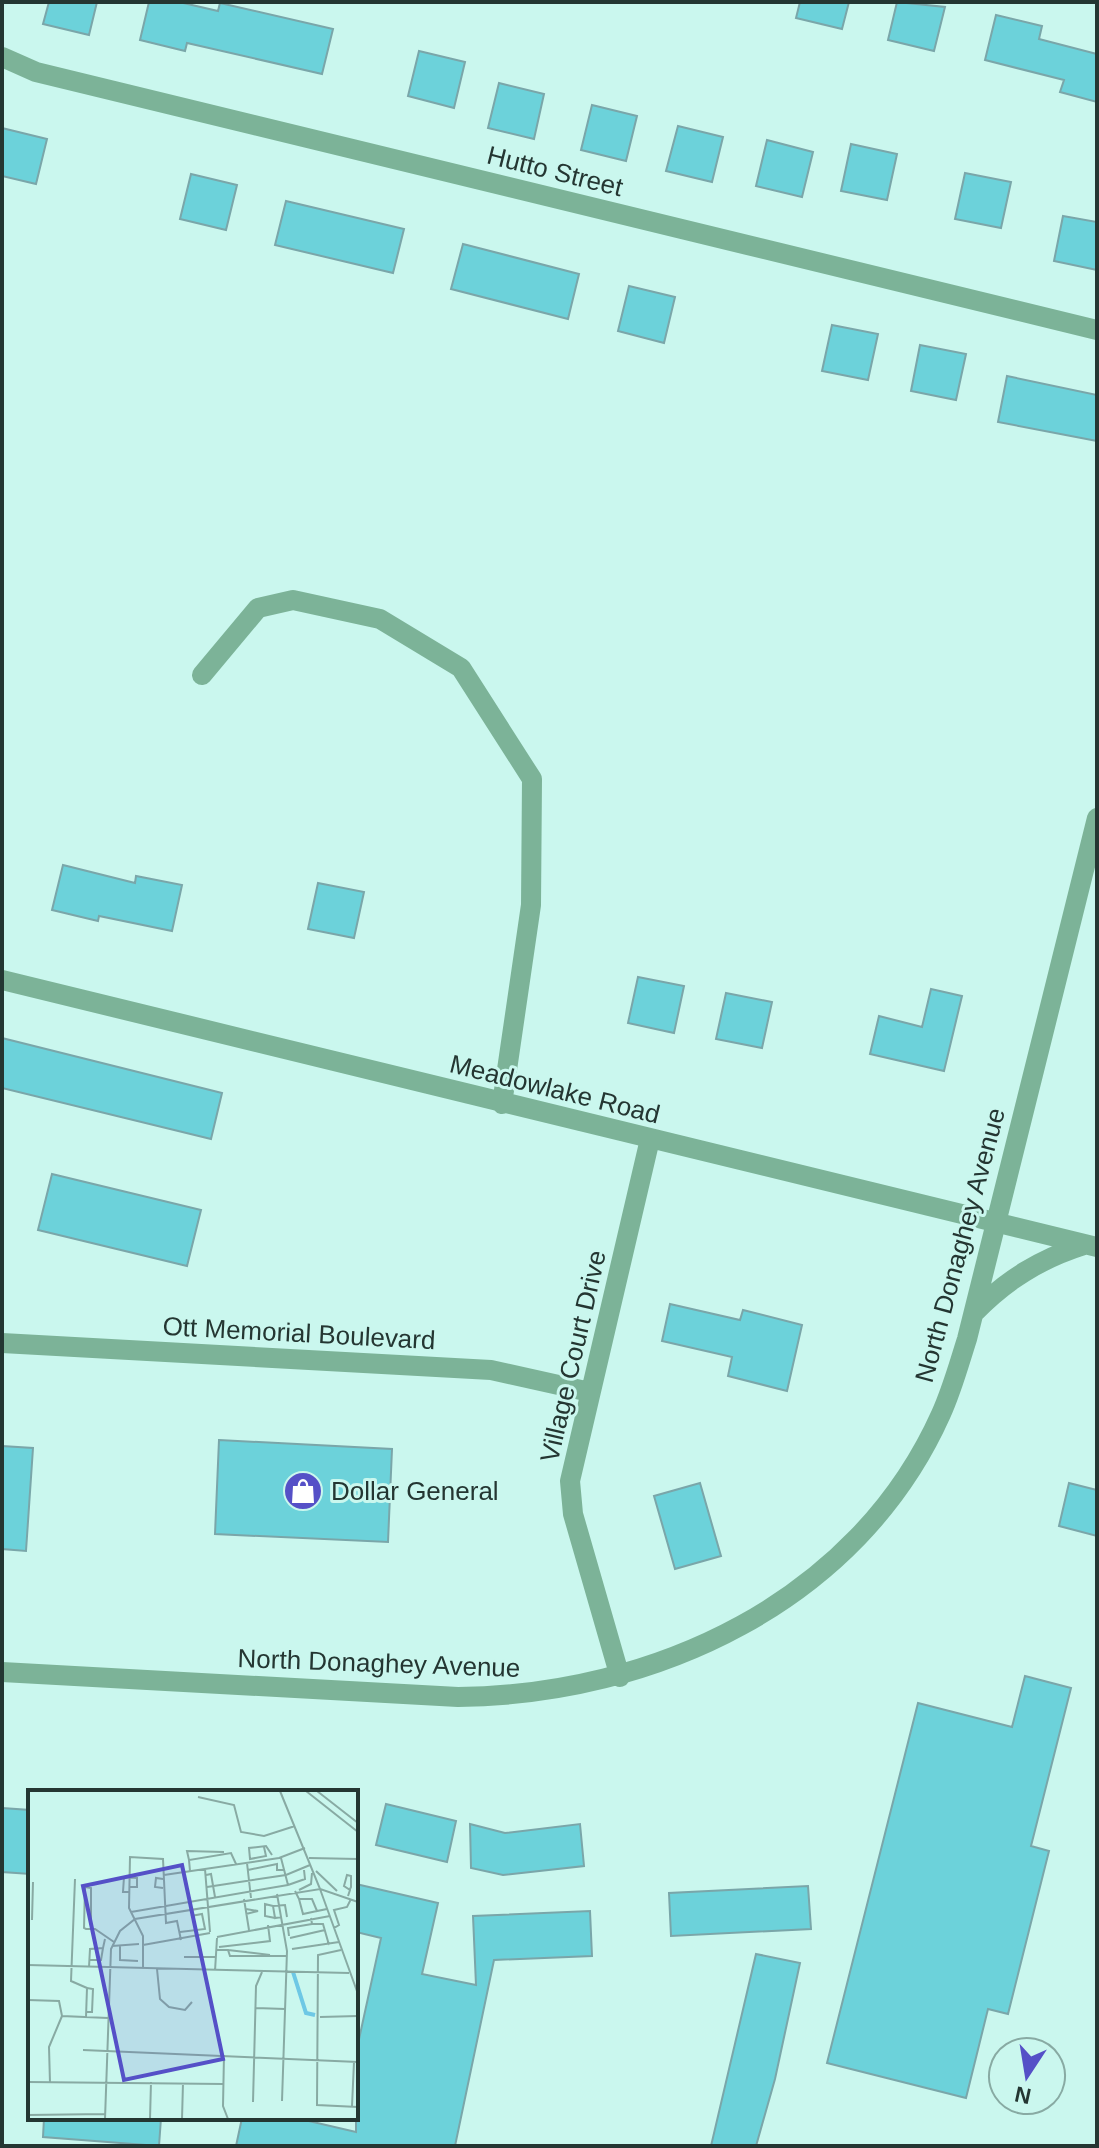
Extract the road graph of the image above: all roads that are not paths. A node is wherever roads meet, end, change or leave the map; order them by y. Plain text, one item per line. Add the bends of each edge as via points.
1 (2, 57) edge
2 (1097, 330) edge
3 (202, 675) dead end
4 (1097, 818) edge
5 (2, 980) edge
6 (502, 1104) junction
7 (650, 1139) junction
8 (995, 1222) junction
9 (1091, 1246) edge
10 (974, 1313) junction
11 (2, 1343) edge
12 (590, 1392) junction
13 (2, 1672) edge
14 (620, 1677) junction

1 - 2 street, Hutto Street via 36,72
3 - 6 street via 258,608 293,600 380,619 461,668 532,779 531,905
4 - 8 street, North Donaghey Avenue
5 - 6 street, Meadowlake Road
6 - 7 street, Meadowlake Road
7 - 8 street, Meadowlake Road
7 - 12 street, Village Court Drive
8 - 9 street, Meadowlake Road
8 - 10 street, North Donaghey Avenue
9 - 10 street via 1026,1269
10 - 14 street, North Donaghey Avenue via 941,1415 900,1485 858,1536 750,1622 676,1659
11 - 12 street, Ott Memorial Boulevard via 491,1370
12 - 14 street, Village Court Drive via 570,1481 573,1514
13 - 14 street, North Donaghey Avenue via 458,1697 516,1696

